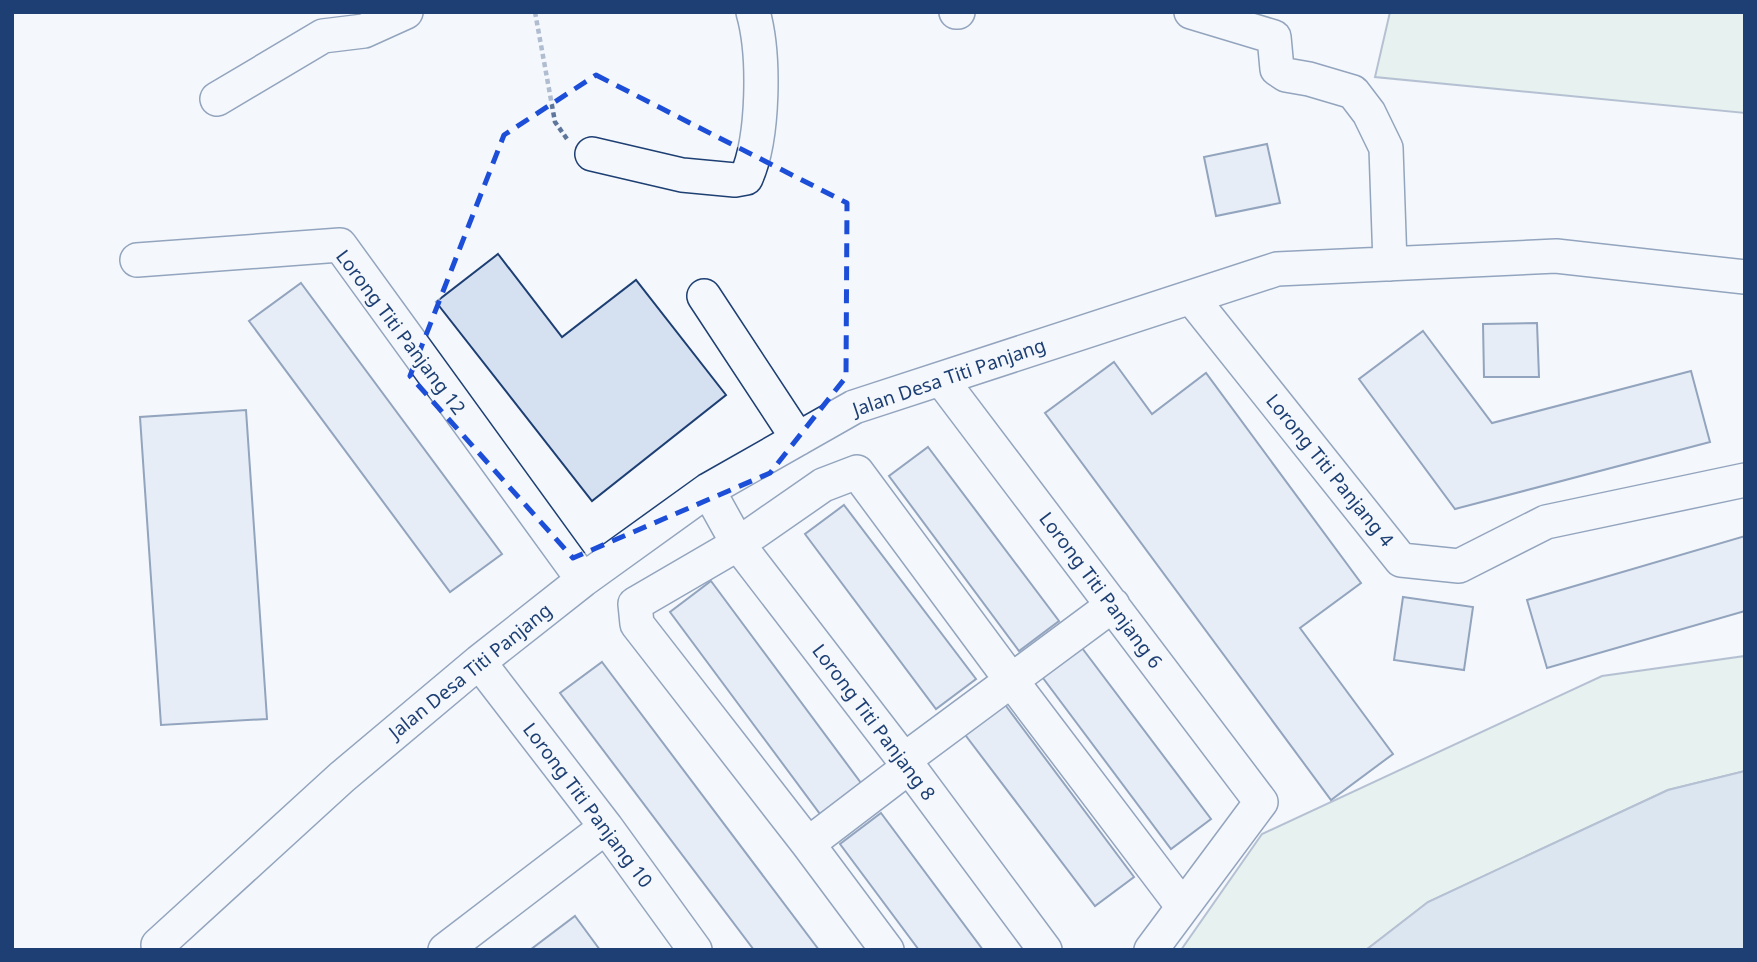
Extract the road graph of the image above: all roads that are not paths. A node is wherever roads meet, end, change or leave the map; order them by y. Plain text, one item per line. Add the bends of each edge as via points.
1 (406, 12) edge
2 (753, 12) edge
3 (1191, 12) edge
4 (216, 99) dead end
5 (592, 154) road end
6 (137, 260) dead end
7 (1391, 264) junction
8 (1745, 276) edge
9 (704, 296) dead end
10 (1191, 297) junction
11 (941, 379) junction
12 (798, 439) junction
13 (1745, 480) edge
14 (708, 490) junction
15 (738, 544) junction
16 (583, 580) junction
17 (1112, 605) junction
18 (479, 662) junction
19 (1012, 680) junction
20 (907, 763) junction
21 (606, 827) junction
22 (808, 844) junction
23 (1183, 907) junction
24 (158, 944) dead end
25 (445, 950) edge
26 (695, 950) edge
27 (887, 950) edge
28 (1045, 950) edge
29 (1151, 950) edge

1 - 4 street via 364,31 323,36
2 - 5 street via 762,102 746,178 682,175
3 - 7 street via 1274,37 1277,69 1286,75 1353,92 1386,148
6 - 16 street, Lorong Titi Panjang 12 via 340,245
7 - 8 street, Jalan Desa Titi Panjang via 1556,256
7 - 10 street, Jalan Desa Titi Panjang via 1277,269
9 - 12 street
10 - 11 street, Jalan Desa Titi Panjang
10 - 13 street, Lorong Titi Panjang 4 via 1401,560 1459,566 1546,522
11 - 12 street, Jalan Desa Titi Panjang via 854,407
11 - 17 street, Lorong Titi Panjang 6
12 - 14 street, Jalan Desa Titi Panjang
14 - 15 street, Lorong Titi Panjang 8
14 - 16 street, Jalan Desa Titi Panjang
15 - 19 street via 823,485 858,472
15 - 20 street, Lorong Titi Panjang 8
15 - 22 street via 635,604 636,624
16 - 18 street, Jalan Desa Titi Panjang
17 - 19 street
17 - 23 street, Lorong Titi Panjang 6 via 1261,802
18 - 21 street, Lorong Titi Panjang 10
18 - 24 street, Jalan Desa Titi Panjang via 342,777
19 - 20 street
19 - 23 street
20 - 22 street
20 - 28 street, Lorong Titi Panjang 8
21 - 25 street
21 - 26 street, Lorong Titi Panjang 10
22 - 27 street
23 - 29 street

